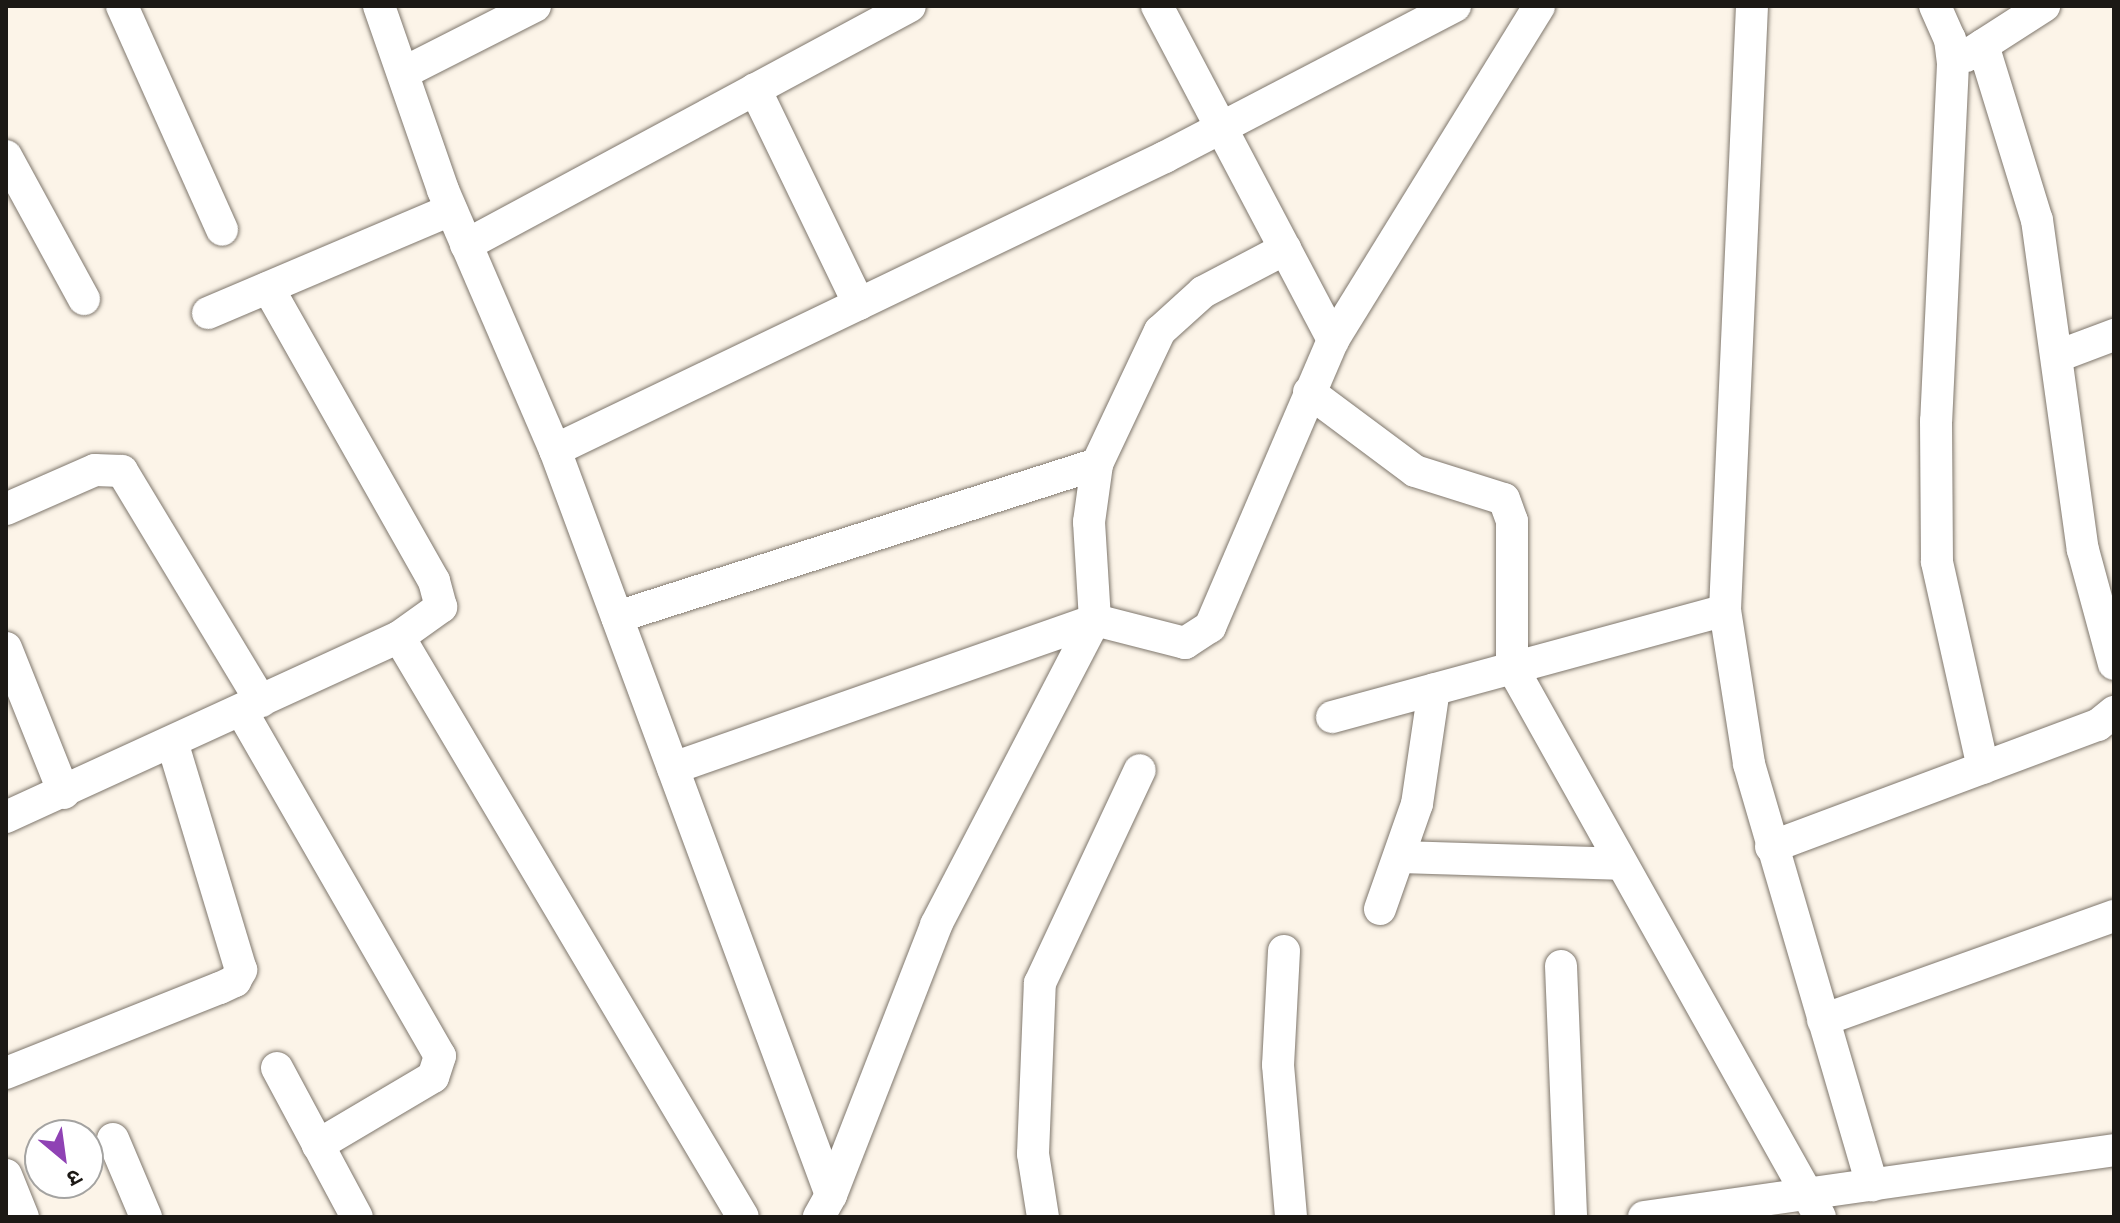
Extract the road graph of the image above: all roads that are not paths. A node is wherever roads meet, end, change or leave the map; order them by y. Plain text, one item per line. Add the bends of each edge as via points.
1 (122, 6) edge
2 (379, 6) edge
3 (535, 6) edge
4 (910, 6) edge
5 (1157, 6) edge
6 (1455, 6) edge
7 (1539, 6) edge
8 (1752, 6) edge
9 (1935, 6) edge
10 (2044, 6) edge
11 (1983, 45) junction
12 (1953, 64) junction
13 (403, 73) junction
14 (755, 89) junction
15 (1221, 128) junction
16 (6, 156) edge
17 (451, 210) junction
18 (222, 230) dead end
19 (466, 245) junction
20 (1285, 249) junction
21 (268, 288) junction
22 (84, 299) dead end
23 (859, 304) junction
24 (208, 313) dead end
25 (2114, 335) edge
26 (1333, 340) junction
27 (2058, 356) junction
28 (1309, 392) junction
29 (555, 450) junction
30 (1097, 464) junction
31 (6, 509) edge
32 (1725, 610) junction
33 (617, 617) junction
34 (1095, 620) junction
35 (399, 637) junction
36 (6, 648) edge
37 (2114, 664) edge
38 (1512, 667) junction
39 (1434, 689) junction
40 (251, 706) junction
41 (2114, 712) edge
42 (1332, 717) dead end
43 (172, 742) junction
44 (673, 768) junction
45 (1983, 768) junction
46 (1140, 770) dead end
47 (64, 793) junction
48 (6, 817) edge
49 (1771, 847) junction
50 (1400, 857) junction
51 (1618, 864) junction
52 (1380, 909) dead end
53 (2114, 916) edge
54 (1284, 951) dead end
55 (1561, 966) dead end
56 (1823, 1020) junction
57 (277, 1068) dead end
58 (6, 1073) edge
59 (113, 1139) dead end
60 (318, 1145) junction
61 (2114, 1150) edge
62 (6, 1175) edge
63 (1872, 1185) junction
64 (825, 1206) edge
65 (1814, 1206) edge
66 (1655, 1216) edge
67 (23, 1217) edge
68 (146, 1217) edge
69 (357, 1217) edge
70 (743, 1217) edge
71 (1043, 1217) edge
72 (1291, 1217) edge
73 (1571, 1217) edge

1 - 18 street
2 - 13 street
3 - 13 street
4 - 14 street
5 - 15 street
6 - 15 street
7 - 26 street
8 - 32 street
9 - 12 street via 1950,39
10 - 11 street
11 - 12 street
11 - 27 street via 2037,220
12 - 45 street via 1934,493 1937,562
13 - 17 street
14 - 19 street
14 - 23 street
15 - 20 street
15 - 23 street
16 - 22 street
17 - 19 street
17 - 21 street
19 - 29 street
20 - 26 street
20 - 30 street via 1203,292 1160,331
21 - 24 street
21 - 35 street via 442,596 433,618
23 - 29 street
25 - 27 street
26 - 28 street
27 - 37 street via 2083,550
28 - 34 street via 1210,627 1185,643
28 - 38 street via 1415,471 1504,499 1512,521
29 - 33 street
30 - 33 street
30 - 34 street via 1089,522
31 - 40 street via 95,470 122,471
32 - 38 street
32 - 49 street via 1739,715
33 - 44 street
34 - 44 street
34 - 64 street via 936,925
35 - 40 street
35 - 70 street
36 - 47 street
38 - 39 street
38 - 51 street
39 - 42 street
39 - 50 street via 1417,804
40 - 43 street
40 - 60 street via 440,1056 433,1077
41 - 45 street via 2098,725
43 - 47 street
43 - 58 street via 239,956 235,981
44 - 64 street
45 - 49 street
46 - 71 street via 1040,983 1033,1154
47 - 48 street
49 - 56 street
50 - 51 street
50 - 52 street
51 - 65 street
53 - 56 street
54 - 72 street via 1278,1065
55 - 73 street
56 - 63 street
57 - 60 street
59 - 68 street
60 - 69 street
61 - 63 street
62 - 67 street
63 - 65 street
65 - 66 street

